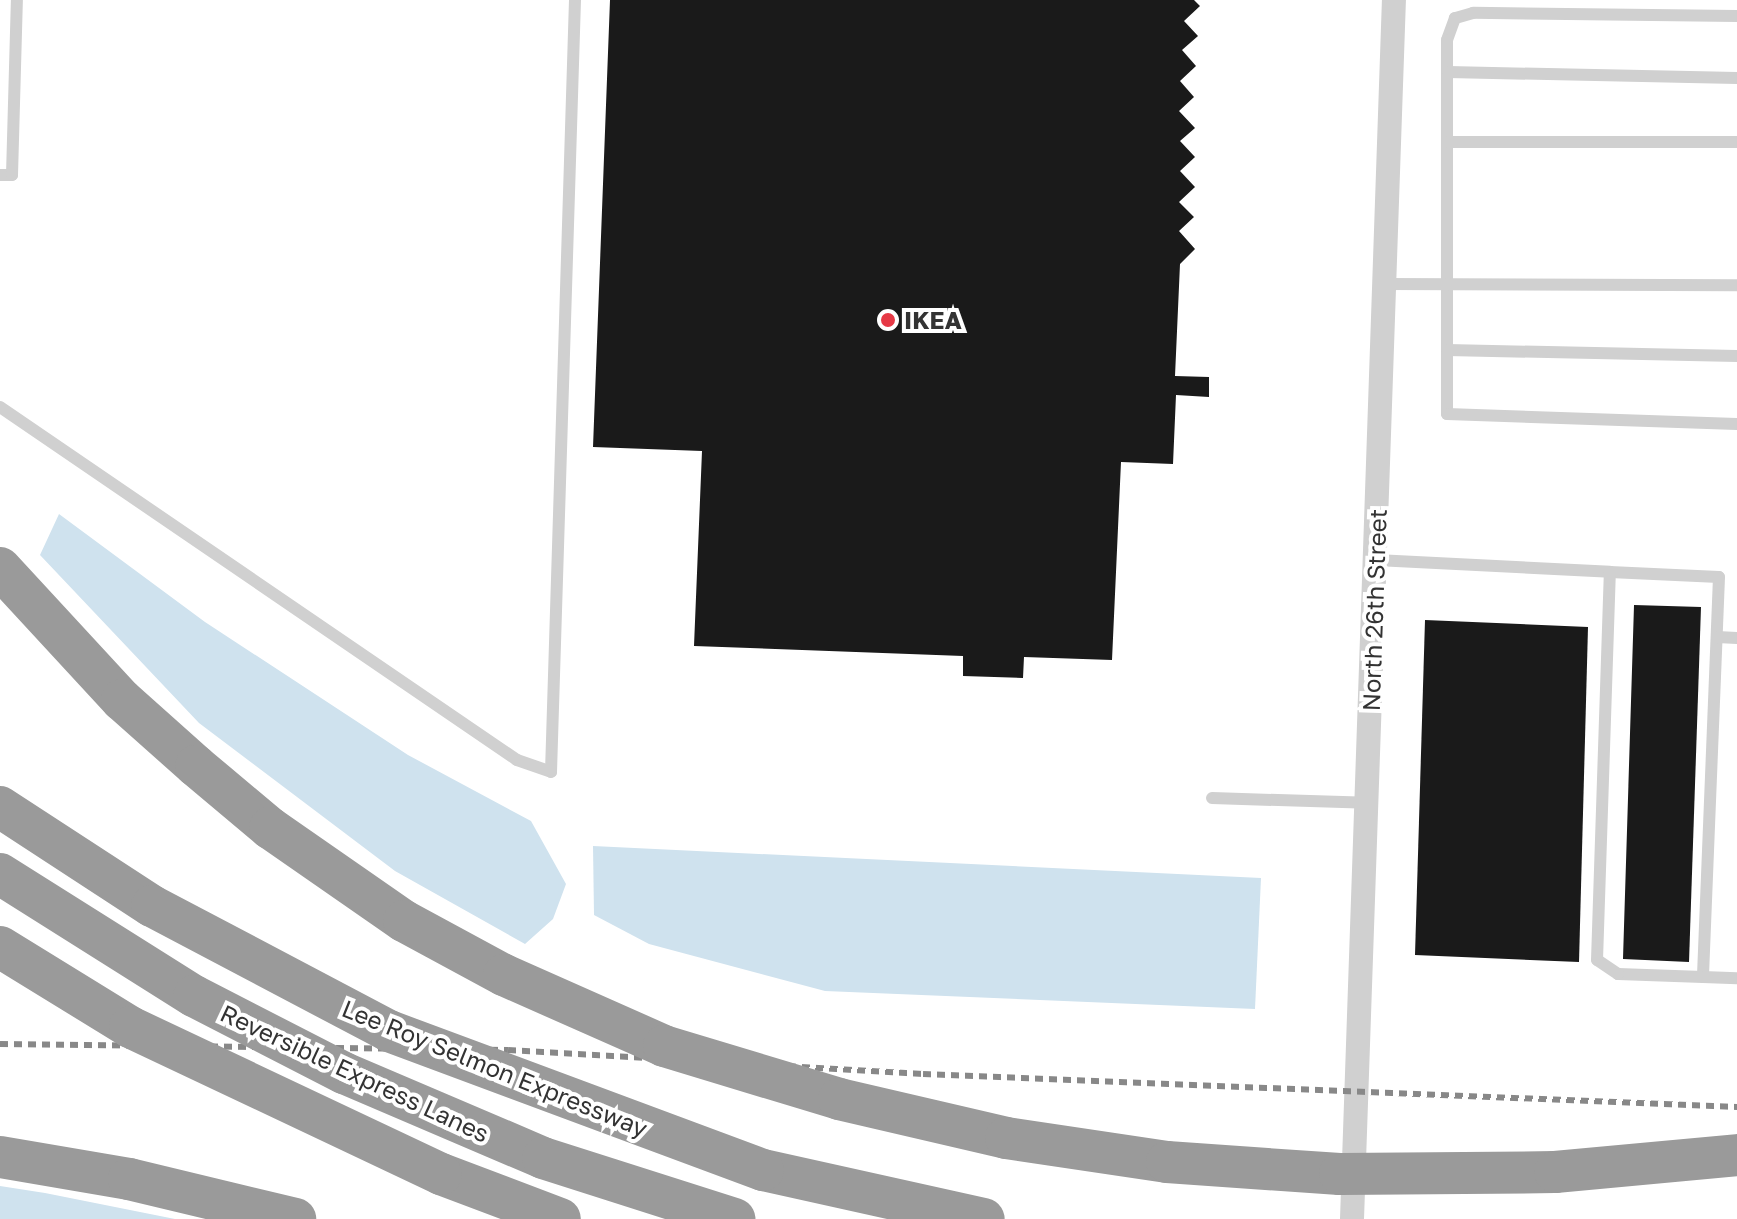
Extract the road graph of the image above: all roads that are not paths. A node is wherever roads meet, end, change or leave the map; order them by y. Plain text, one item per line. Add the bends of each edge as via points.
1 (17, 0) edge
2 (575, 0) edge
3 (1394, 0) edge
4 (1737, 16) edge
5 (1448, 72) junction
6 (1737, 78) edge
7 (1447, 142) junction
8 (1737, 142) edge
9 (0, 175) edge
10 (1385, 284) junction
11 (1447, 284) junction
12 (1737, 285) edge
13 (1447, 350) junction
14 (1737, 356) edge
15 (0, 407) edge
16 (1737, 424) edge
17 (1376, 560) junction
18 (0, 568) edge
19 (1610, 572) junction
20 (1717, 637) junction
21 (1737, 638) edge
22 (1212, 798) dead end
23 (1367, 803) junction
24 (0, 807) edge
25 (0, 874) edge
26 (0, 947) edge
27 (1703, 977) junction
28 (1737, 978) edge
29 (1737, 1155) edge
30 (0, 1157) edge
31 (295, 1219) edge
32 (560, 1219) edge
33 (734, 1219) edge
34 (984, 1219) edge
35 (1352, 1219) edge

1 - 9 lane via 12,175
2 - 15 lane via 551,772 517,760
3 - 10 street, North 26th Street
4 - 5 lane via 1473,13 1455,18 1447,40
5 - 6 lane
5 - 7 lane
7 - 8 lane
7 - 11 lane
10 - 11 lane
10 - 17 street, North 26th Street
11 - 12 lane
11 - 13 lane
13 - 14 lane
13 - 16 lane via 1447,414
17 - 19 lane
17 - 23 street, North 26th Street
18 - 29 highway, bridge via 122,700 283,837 404,921 518,981 664,1046 839,1099 1006,1138 1167,1162 1340,1174 1555,1172
19 - 20 lane via 1719,577
19 - 27 lane via 1597,960 1618,974
20 - 21 lane
20 - 27 lane
22 - 23 lane
23 - 35 street, North 26th Street
24 - 34 highway, Lee Roy Selmon Expressway, bridge via 152,906 389,1031 763,1170
25 - 33 highway, Reversible Express Lanes, bridge via 194,996 344,1073 543,1158
26 - 32 highway, bridge via 130,1027 441,1174
27 - 28 lane
30 - 31 highway via 129,1179

